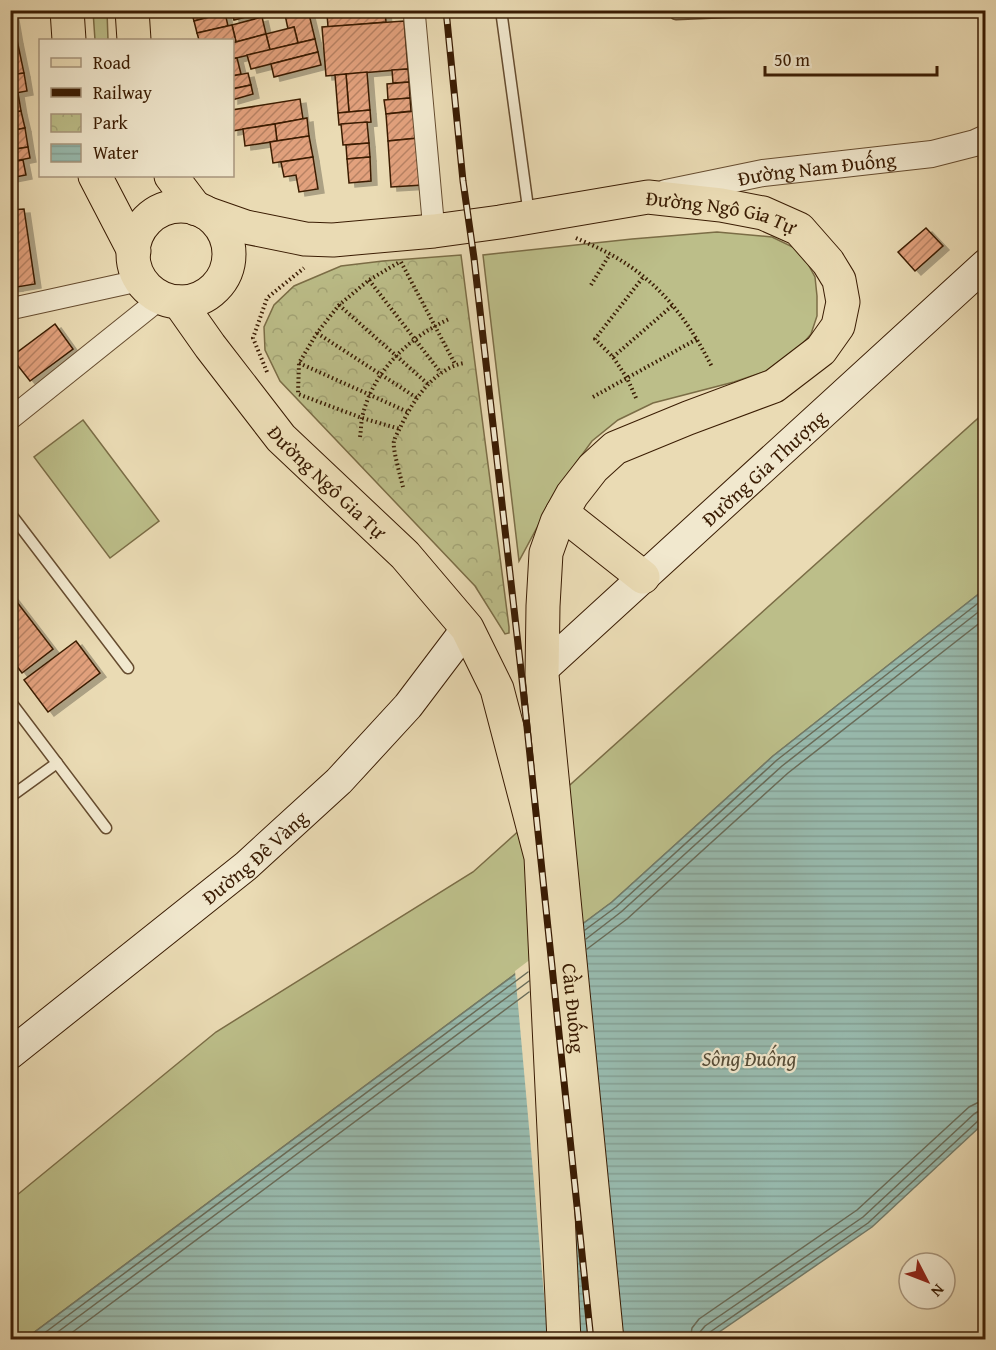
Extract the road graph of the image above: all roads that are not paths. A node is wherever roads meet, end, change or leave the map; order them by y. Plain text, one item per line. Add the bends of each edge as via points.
1 (67, 10) edge
2 (132, 10) edge
3 (414, 10) edge
4 (501, 10) edge
5 (675, 10) edge
6 (768, 10) edge
7 (69, 39) edge
8 (134, 39) edge
9 (986, 138) edge
10 (96, 177) edge
11 (172, 177) edge
12 (648, 197) junction
13 (201, 211) junction
14 (530, 218) junction
15 (434, 231) junction
16 (986, 264) edge
17 (154, 283) junction
18 (10, 309) edge
19 (10, 419) edge
20 (10, 513) edge
21 (562, 513) junction
22 (643, 578) junction
23 (467, 628) junction
24 (128, 668) dead end
25 (542, 673) junction
26 (497, 689) joint
27 (10, 701) edge
28 (57, 763) junction
29 (10, 797) edge
30 (106, 828) dead end
31 (10, 1054) edge
32 (564, 1340) edge
33 (607, 1340) edge

1 - 7 main road
2 - 8 main road
3 - 15 street
4 - 14 lane
5 - 6 lane via 676,14
9 - 12 street, Đường Nam Đuống via 932,154 757,174
10 - 17 main road, Đường Ngô Gia Tự
11 - 13 main road
12 - 14 main road, Đường Ngô Gia Tự
12 - 21 main road, Đường Ngô Gia Tự via 763,213 799,229 839,280 843,302 838,326 821,350 774,386 615,448 593,468
13 - 15 main road, Đường Ngô Gia Tự via 246,227 305,239
13 - 17 main road via 185,207 164,210 139,232
13 - 17 main road via 215,220 227,239 229,261 221,281 207,295 189,302
14 - 15 main road, Đường Ngô Gia Tự
16 - 22 main road, Đường Gia Thượng
17 - 18 street
17 - 19 street
17 - 23 main road, Đường Ngô Gia Tự via 210,346 281,438 405,555
20 - 24 lane
21 - 22 main road
21 - 25 main road, Đường Ngô Gia Tự via 546,553
22 - 25 main road, Đường Gia Thượng
23 - 26 main road, Đường Ngô Gia Tự
23 - 31 main road, Đường Đê Vàng via 408,706 339,781 246,866
25 - 33 main road, Cầu Đuống
26 - 32 main road, Cầu Đuống via 541,857
27 - 28 lane
28 - 29 lane
28 - 30 lane

